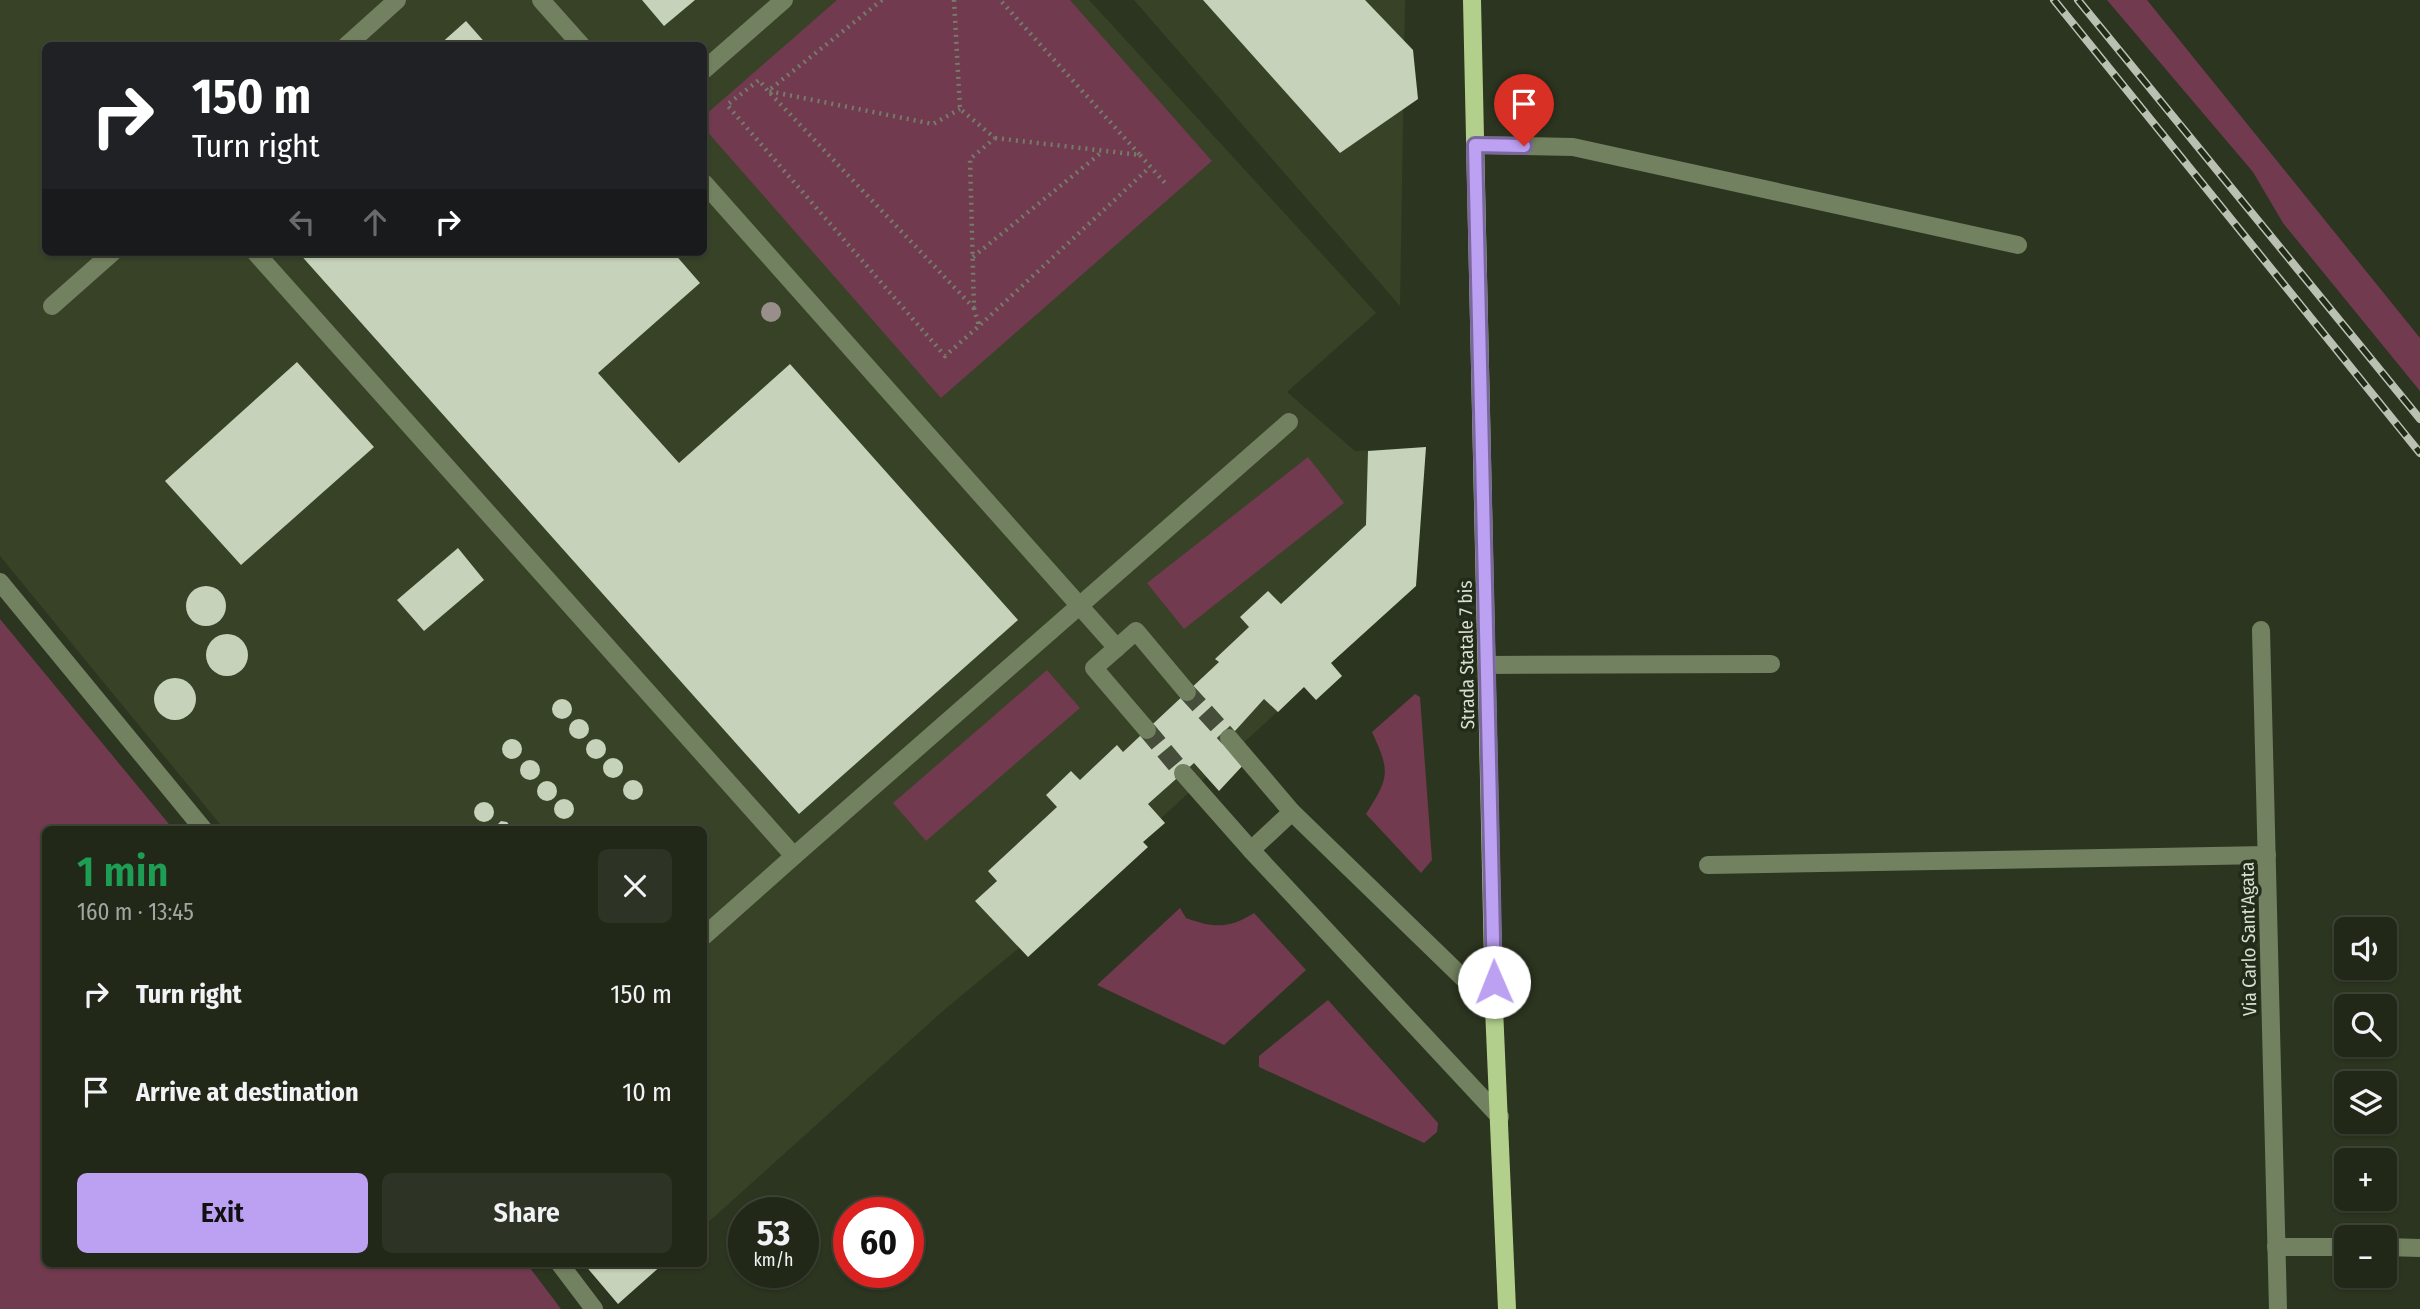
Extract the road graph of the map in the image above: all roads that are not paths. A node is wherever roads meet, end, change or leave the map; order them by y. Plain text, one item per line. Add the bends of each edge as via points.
1 (397, 0) edge
2 (541, 0) edge
3 (784, 0) edge
4 (1472, 0) edge
5 (350, 42) edge
6 (578, 42) edge
7 (707, 68) edge
8 (1475, 145) junction
9 (707, 186) edge
10 (2018, 245) dead end
11 (108, 256) edge
12 (259, 256) edge
13 (52, 306) dead end
14 (1289, 422) dead end
15 (0, 582) edge
16 (1078, 604) junction
17 (2262, 630) dead end
18 (1117, 648) junction
19 (1771, 664) dead end
20 (1487, 665) junction
21 (1187, 692) tunnel mouth
22 (1147, 730) tunnel mouth
23 (1229, 738) tunnel mouth
24 (1183, 773) tunnel mouth
25 (1292, 811) junction
26 (201, 826) edge
27 (1251, 850) junction
28 (2267, 855) junction
29 (794, 856) junction
30 (1708, 865) dead end
31 (707, 933) edge
32 (1494, 1008) junction
33 (1500, 1117) junction
34 (2276, 1247) junction
35 (2334, 1247) edge
36 (2397, 1247) edge
37 (2420, 1248) edge
38 (562, 1267) edge
39 (594, 1309) edge
40 (1507, 1309) edge
41 (2278, 1309) edge

1 - 5 street
2 - 6 street
3 - 7 street
4 - 8 main road, Strada Statale 7 bis
8 - 10 street via 1573,147
8 - 20 main road, Strada Statale 7 bis
9 - 16 street
11 - 13 street
12 - 29 street
14 - 16 street
15 - 26 street
16 - 18 street
16 - 29 street
17 - 28 street, Via Carlo Sant'Agata
18 - 21 street via 1136,631
18 - 22 street via 1094,668
19 - 20 street
20 - 32 main road, Strada Statale 7 bis
23 - 25 street
24 - 27 street
25 - 27 street
25 - 32 street
27 - 33 street
28 - 30 street
28 - 34 street, Via Carlo Sant'Agata
29 - 31 street
32 - 33 main road, Strada Statale 7 bis
33 - 40 main road, Strada Statale 7 bis
34 - 35 street
34 - 41 street, Via Carlo Sant'Agata
36 - 37 street
38 - 39 street

